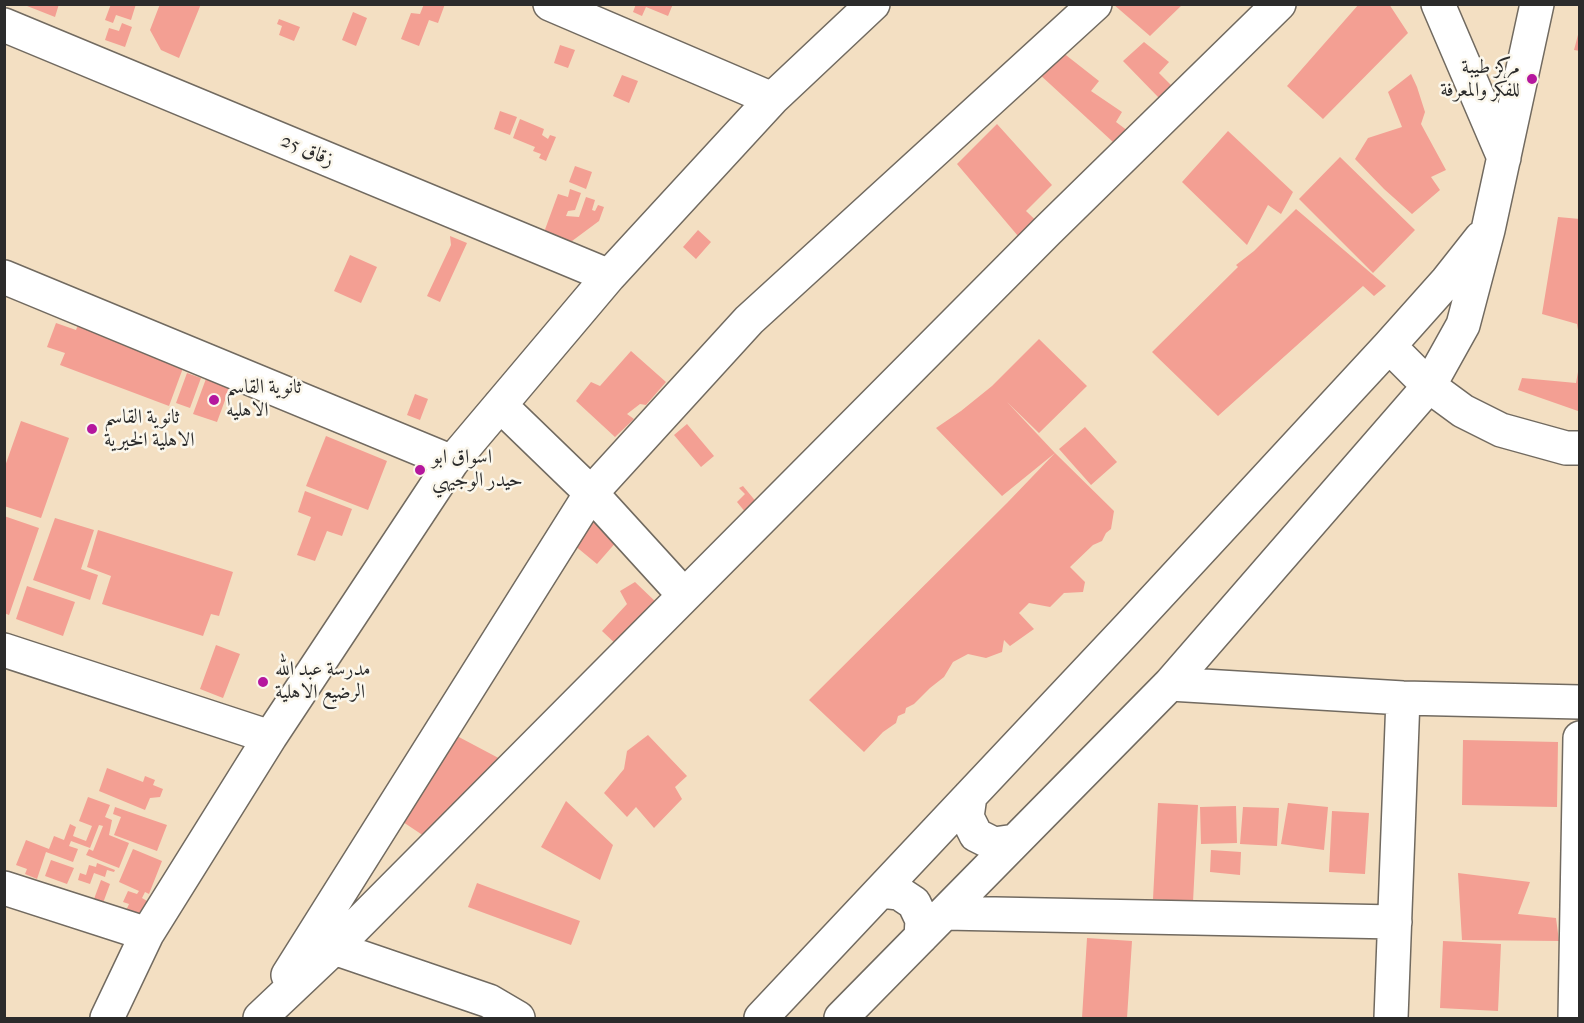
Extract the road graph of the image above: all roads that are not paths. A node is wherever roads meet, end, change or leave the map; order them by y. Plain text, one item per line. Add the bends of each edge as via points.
1 (550, 4) edge
2 (873, 4) edge
3 (1095, 4) edge
4 (1280, 4) edge
5 (1438, 4) edge
6 (1538, 4) edge
7 (4, 25) edge
8 (772, 99) junction
9 (1504, 158) junction
10 (1488, 230) junction
11 (609, 276) junction
12 (4, 277) edge
13 (1389, 346) junction
14 (1429, 386) junction
15 (500, 405) junction
16 (1580, 448) edge
17 (452, 462) junction
18 (591, 494) junction
19 (684, 595) junction
20 (4, 650) edge
21 (1170, 684) junction
22 (1403, 698) junction
23 (1580, 702) edge
24 (270, 737) junction
25 (1580, 738) edge
26 (970, 796) junction
27 (1015, 841) junction
28 (4, 888) edge
29 (881, 891) junction
30 (945, 913) junction
31 (1395, 922) junction
32 (147, 934) junction
33 (921, 937) junction
34 (334, 948) junction
35 (107, 1018) edge
36 (261, 1018) edge
37 (518, 1018) edge
38 (761, 1018) edge
39 (841, 1018) edge
40 (1391, 1018) edge
41 (1575, 1018) edge

1 - 8 street
2 - 8 street
3 - 18 street via 748,320
4 - 19 street
5 - 9 street
6 - 9 street
7 - 11 street, زقاق 25
8 - 11 street
9 - 10 street
10 - 13 street
10 - 14 street via 1463,325
11 - 15 street
12 - 17 street
13 - 14 street
13 - 26 street
14 - 16 street via 1462,411 1501,430 1566,448
14 - 21 street
15 - 17 street
15 - 18 street
17 - 24 street
18 - 19 street
18 - 36 street
19 - 34 street
20 - 24 street
21 - 22 street
21 - 27 street
22 - 23 street
22 - 31 street
24 - 32 street
25 - 41 street
26 - 27 street via 967,817 976,835 994,844
26 - 29 street
27 - 30 street
28 - 32 street
29 - 33 street via 899,893 914,903 922,920
29 - 38 street
30 - 31 street
30 - 33 street
31 - 40 street
32 - 35 street
33 - 39 street
34 - 36 street
34 - 37 street via 489,1001

